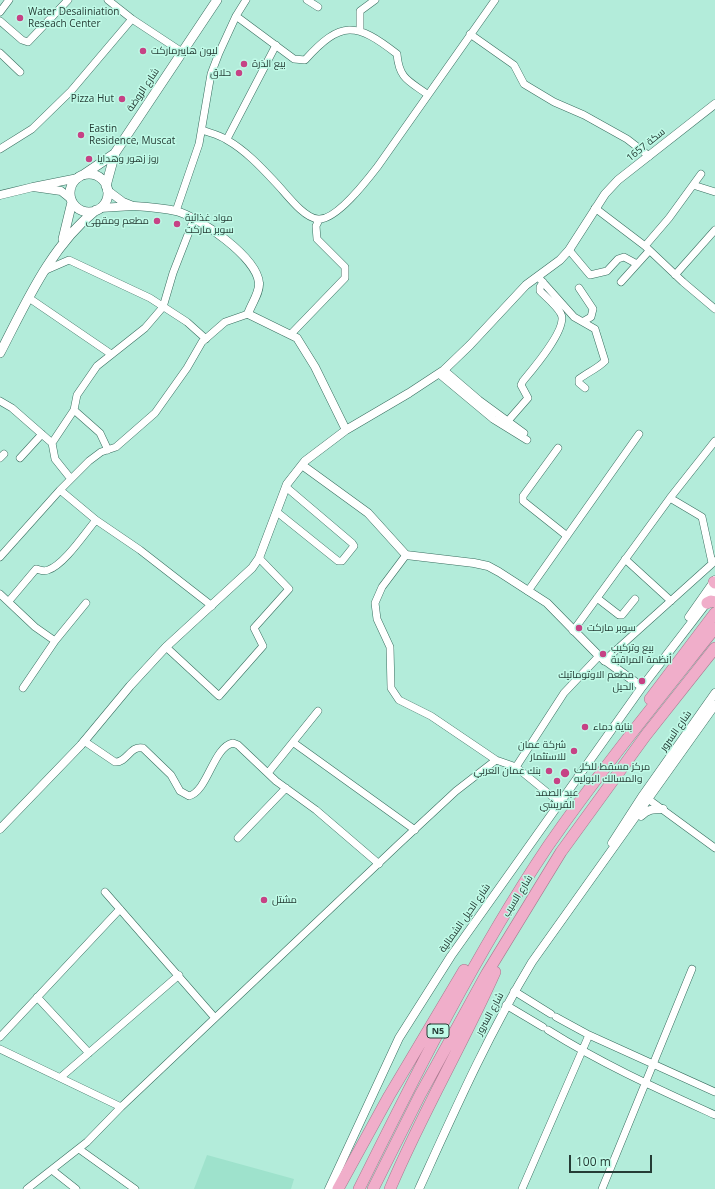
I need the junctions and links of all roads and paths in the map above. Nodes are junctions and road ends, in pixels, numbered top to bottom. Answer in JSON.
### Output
{"nodes":[{"id":1,"x":9,"y":0,"type":"edge"},
{"id":2,"x":68,"y":0,"type":"edge"},
{"id":3,"x":108,"y":0,"type":"edge"},
{"id":4,"x":217,"y":0,"type":"edge"},
{"id":5,"x":246,"y":0,"type":"edge"},
{"id":6,"x":307,"y":0,"type":"edge"},
{"id":7,"x":375,"y":0,"type":"edge"},
{"id":8,"x":495,"y":0,"type":"edge"},
{"id":9,"x":318,"y":7,"type":"dead end"},
{"id":10,"x":0,"y":12,"type":"edge"},
{"id":11,"x":236,"y":16,"type":"junction"},
{"id":12,"x":132,"y":19,"type":"junction"},
{"id":13,"x":0,"y":21,"type":"edge"},
{"id":14,"x":360,"y":30,"type":"junction"},
{"id":15,"x":470,"y":34,"type":"junction"},
{"id":16,"x":276,"y":45,"type":"junction"},
{"id":17,"x":182,"y":52,"type":"junction"},
{"id":18,"x":0,"y":53,"type":"edge"},
{"id":19,"x":20,"y":72,"type":"dead end"},
{"id":20,"x":427,"y":94,"type":"junction"},
{"id":21,"x":715,"y":104,"type":"edge"},
{"id":22,"x":202,"y":130,"type":"junction"},
{"id":23,"x":227,"y":139,"type":"junction"},
{"id":24,"x":0,"y":149,"type":"edge"},
{"id":25,"x":115,"y":153,"type":"junction"},
{"id":26,"x":649,"y":156,"type":"junction"},
{"id":27,"x":701,"y":174,"type":"dead end"},
{"id":28,"x":81,"y":176,"type":"junction"},
{"id":29,"x":693,"y":185,"type":"junction"},
{"id":30,"x":33,"y":187,"type":"junction"},
{"id":31,"x":107,"y":188,"type":"junction"},
{"id":32,"x":715,"y":192,"type":"edge"},
{"id":33,"x":0,"y":195,"type":"edge"},
{"id":34,"x":72,"y":200,"type":"junction"},
{"id":35,"x":133,"y":206,"type":"junction"},
{"id":36,"x":595,"y":208,"type":"junction"},
{"id":37,"x":98,"y":209,"type":"junction"},
{"id":38,"x":176,"y":211,"type":"junction"},
{"id":39,"x":194,"y":219,"type":"junction"},
{"id":40,"x":319,"y":220,"type":"junction"},
{"id":41,"x":715,"y":230,"type":"edge"},
{"id":42,"x":61,"y":244,"type":"junction"},
{"id":43,"x":647,"y":248,"type":"junction"},
{"id":44,"x":569,"y":250,"type":"junction"},
{"id":45,"x":636,"y":264,"type":"junction"},
{"id":46,"x":46,"y":270,"type":"junction"},
{"id":47,"x":675,"y":275,"type":"junction"},
{"id":48,"x":540,"y":279,"type":"junction"},
{"id":49,"x":622,"y":282,"type":"dead end"},
{"id":50,"x":579,"y":288,"type":"dead end"},
{"id":51,"x":29,"y":298,"type":"junction"},
{"id":52,"x":163,"y":307,"type":"junction"},
{"id":53,"x":715,"y":309,"type":"edge"},
{"id":54,"x":248,"y":314,"type":"junction"},
{"id":55,"x":584,"y":321,"type":"junction"},
{"id":56,"x":291,"y":334,"type":"junction"},
{"id":57,"x":206,"y":339,"type":"junction"},
{"id":58,"x":0,"y":353,"type":"edge"},
{"id":59,"x":111,"y":354,"type":"junction"},
{"id":60,"x":442,"y":372,"type":"junction"},
{"id":61,"x":585,"y":388,"type":"dead end"},
{"id":62,"x":0,"y":401,"type":"edge"},
{"id":63,"x":74,"y":410,"type":"junction"},
{"id":64,"x":507,"y":422,"type":"junction"},
{"id":65,"x":346,"y":430,"type":"junction"},
{"id":66,"x":42,"y":434,"type":"junction"},
{"id":67,"x":639,"y":434,"type":"dead end"},
{"id":68,"x":715,"y":441,"type":"edge"},
{"id":69,"x":52,"y":443,"type":"junction"},
{"id":70,"x":558,"y":448,"type":"dead end"},
{"id":71,"x":108,"y":450,"type":"junction"},
{"id":72,"x":20,"y":458,"type":"dead end"},
{"id":73,"x":302,"y":465,"type":"junction"},
{"id":74,"x":71,"y":479,"type":"junction"},
{"id":75,"x":286,"y":487,"type":"junction"},
{"id":76,"x":60,"y":490,"type":"junction"},
{"id":77,"x":670,"y":498,"type":"junction"},
{"id":78,"x":277,"y":512,"type":"junction"},
{"id":79,"x":96,"y":520,"type":"junction"},
{"id":80,"x":567,"y":536,"type":"junction"},
{"id":81,"x":406,"y":555,"type":"junction"},
{"id":82,"x":0,"y":557,"type":"edge"},
{"id":83,"x":259,"y":558,"type":"junction"},
{"id":84,"x":625,"y":559,"type":"junction"},
{"id":85,"x":714,"y":562,"type":"edge"},
{"id":86,"x":702,"y":573,"type":"junction"},
{"id":87,"x":715,"y":584,"type":"edge"},
{"id":88,"x":528,"y":591,"type":"junction"},
{"id":89,"x":0,"y":594,"type":"edge"},
{"id":90,"x":597,"y":598,"type":"junction"},
{"id":91,"x":635,"y":599,"type":"dead end"},
{"id":92,"x":9,"y":601,"type":"junction"},
{"id":93,"x":671,"y":601,"type":"junction"},
{"id":94,"x":711,"y":602,"type":"edge"},
{"id":95,"x":86,"y":603,"type":"dead end"},
{"id":96,"x":212,"y":606,"type":"junction"},
{"id":97,"x":715,"y":613,"type":"edge"},
{"id":98,"x":715,"y":628,"type":"edge"},
{"id":99,"x":573,"y":631,"type":"junction"},
{"id":100,"x":55,"y":641,"type":"junction"},
{"id":101,"x":166,"y":647,"type":"junction"},
{"id":102,"x":715,"y":648,"type":"edge"},
{"id":103,"x":601,"y":658,"type":"junction"},
{"id":104,"x":649,"y":678,"type":"junction"},
{"id":105,"x":642,"y":687,"type":"junction"},
{"id":106,"x":23,"y":688,"type":"dead end"},
{"id":107,"x":715,"y":693,"type":"edge"},
{"id":108,"x":715,"y":705,"type":"edge"},
{"id":109,"x":318,"y":710,"type":"dead end"},
{"id":110,"x":715,"y":710,"type":"edge"},
{"id":111,"x":84,"y":741,"type":"junction"},
{"id":112,"x":294,"y":743,"type":"junction"},
{"id":113,"x":496,"y":760,"type":"junction"},
{"id":114,"x":672,"y":765,"type":"junction"},
{"id":115,"x":516,"y":767,"type":"junction"},
{"id":116,"x":601,"y":772,"type":"junction"},
{"id":117,"x":268,"y":773,"type":"junction"},
{"id":118,"x":286,"y":788,"type":"junction"},
{"id":119,"x":646,"y":797,"type":"junction"},
{"id":120,"x":559,"y":802,"type":"junction"},
{"id":121,"x":663,"y":809,"type":"junction"},
{"id":122,"x":0,"y":829,"type":"edge"},
{"id":123,"x":415,"y":830,"type":"junction"},
{"id":124,"x":624,"y":834,"type":"junction"},
{"id":125,"x":238,"y":838,"type":"dead end"},
{"id":126,"x":548,"y":848,"type":"junction"},
{"id":127,"x":715,"y":848,"type":"edge"},
{"id":128,"x":603,"y":862,"type":"junction"},
{"id":129,"x":378,"y":864,"type":"junction"},
{"id":130,"x":105,"y":892,"type":"dead end"},
{"id":131,"x":120,"y":909,"type":"junction"},
{"id":132,"x":514,"y":929,"type":"junction"},
{"id":133,"x":692,"y":969,"type":"dead end"},
{"id":134,"x":179,"y":975,"type":"junction"},
{"id":135,"x":514,"y":991,"type":"junction"},
{"id":136,"x":37,"y":998,"type":"junction"},
{"id":137,"x":506,"y":1005,"type":"junction"},
{"id":138,"x":551,"y":1014,"type":"junction"},
{"id":139,"x":215,"y":1018,"type":"junction"},
{"id":140,"x":543,"y":1027,"type":"junction"},
{"id":141,"x":589,"y":1035,"type":"junction"},
{"id":142,"x":0,"y":1037,"type":"edge"},
{"id":143,"x":0,"y":1049,"type":"edge"},
{"id":144,"x":582,"y":1051,"type":"junction"},
{"id":145,"x":89,"y":1053,"type":"junction"},
{"id":146,"x":652,"y":1065,"type":"junction"},
{"id":147,"x":61,"y":1078,"type":"junction"},
{"id":148,"x":645,"y":1084,"type":"junction"},
{"id":149,"x":715,"y":1092,"type":"edge"},
{"id":150,"x":121,"y":1106,"type":"junction"},
{"id":151,"x":715,"y":1115,"type":"edge"},
{"id":152,"x":79,"y":1148,"type":"junction"},
{"id":153,"x":52,"y":1170,"type":"junction"},
{"id":154,"x":27,"y":1189,"type":"edge"},
{"id":155,"x":76,"y":1189,"type":"edge"},
{"id":156,"x":135,"y":1189,"type":"edge"},
{"id":157,"x":328,"y":1189,"type":"edge"},
{"id":158,"x":338,"y":1189,"type":"edge"},
{"id":159,"x":359,"y":1189,"type":"edge"},
{"id":160,"x":373,"y":1189,"type":"edge"},
{"id":161,"x":390,"y":1189,"type":"edge"},
{"id":162,"x":419,"y":1189,"type":"edge"},
{"id":163,"x":522,"y":1189,"type":"edge"},
{"id":164,"x":602,"y":1189,"type":"edge"}],
"edges":[{"from":1,"to":10,"type":"street"},
{"from":2,"to":13,"type":"street"},
{"from":3,"to":12,"type":"street"},
{"from":4,"to":17,"type":"main road","name":"شارع الروضة"},
{"from":5,"to":11,"type":"street"},
{"from":6,"to":9,"type":"street"},
{"from":7,"to":14,"type":"street"},
{"from":8,"to":15,"type":"street"},
{"from":11,"to":16,"type":"street"},
{"from":11,"to":22,"type":"street"},
{"from":12,"to":17,"type":"street"},
{"from":12,"to":24,"type":"street"},
{"from":14,"to":16,"type":"street"},
{"from":14,"to":20,"type":"street"},
{"from":15,"to":20,"type":"street"},
{"from":15,"to":26,"type":"street"},
{"from":16,"to":23,"type":"street"},
{"from":17,"to":25,"type":"main road","name":"شارع الروضة"},
{"from":18,"to":19,"type":"street"},
{"from":20,"to":40,"type":"street"},
{"from":21,"to":26,"type":"street","name":"سكة 1657"},
{"from":22,"to":23,"type":"street"},
{"from":22,"to":38,"type":"street"},
{"from":23,"to":40,"type":"street"},
{"from":25,"to":28,"type":"main road","name":"شارع الروضة"},
{"from":25,"to":31,"type":"main road","name":"شارع الروضة"},
{"from":26,"to":36,"type":"street","name":"سكة 1657"},
{"from":27,"to":29,"type":"street"},
{"from":28,"to":30,"type":"street"},
{"from":28,"to":31,"type":"main road"},
{"from":28,"to":34,"type":"main road"},
{"from":29,"to":32,"type":"street"},
{"from":29,"to":43,"type":"street"},
{"from":30,"to":33,"type":"street"},
{"from":30,"to":34,"type":"street"},
{"from":31,"to":35,"type":"street"},
{"from":31,"to":37,"type":"main road"},
{"from":34,"to":37,"type":"main road"},
{"from":34,"to":42,"type":"main road"},
{"from":35,"to":37,"type":"street"},
{"from":35,"to":38,"type":"street"},
{"from":36,"to":43,"type":"street"},
{"from":36,"to":44,"type":"street","name":"سكة 1657"},
{"from":37,"to":42,"type":"main road"},
{"from":38,"to":39,"type":"street"},
{"from":39,"to":52,"type":"street"},
{"from":39,"to":54,"type":"street"},
{"from":40,"to":56,"type":"street"},
{"from":41,"to":47,"type":"street"},
{"from":42,"to":46,"type":"main road"},
{"from":43,"to":45,"type":"street"},
{"from":43,"to":47,"type":"street"},
{"from":44,"to":45,"type":"street"},
{"from":44,"to":48,"type":"street","name":"سكة 1657"},
{"from":45,"to":49,"type":"street"},
{"from":46,"to":51,"type":"main road"},
{"from":46,"to":52,"type":"street"},
{"from":47,"to":53,"type":"street"},
{"from":48,"to":55,"type":"street"},
{"from":48,"to":60,"type":"street","name":"سكة 1657"},
{"from":48,"to":64,"type":"street"},
{"from":50,"to":55,"type":"street"},
{"from":51,"to":58,"type":"main road"},
{"from":51,"to":59,"type":"street"},
{"from":52,"to":57,"type":"street"},
{"from":52,"to":59,"type":"street"},
{"from":54,"to":56,"type":"street"},
{"from":54,"to":57,"type":"street"},
{"from":55,"to":61,"type":"street"},
{"from":56,"to":65,"type":"street"},
{"from":57,"to":71,"type":"street"},
{"from":59,"to":63,"type":"street"},
{"from":60,"to":64,"type":"street"},
{"from":60,"to":64,"type":"street"},
{"from":60,"to":65,"type":"street","name":"سكة 1657"},
{"from":62,"to":66,"type":"street"},
{"from":63,"to":69,"type":"street"},
{"from":63,"to":71,"type":"street"},
{"from":65,"to":73,"type":"street","name":"سكة 1657"},
{"from":66,"to":69,"type":"street"},
{"from":66,"to":72,"type":"street"},
{"from":67,"to":80,"type":"street"},
{"from":68,"to":77,"type":"street"},
{"from":69,"to":74,"type":"street"},
{"from":70,"to":80,"type":"street"},
{"from":71,"to":74,"type":"street"},
{"from":73,"to":75,"type":"street","name":"سكة 1657"},
{"from":73,"to":81,"type":"street"},
{"from":74,"to":76,"type":"street"},
{"from":75,"to":78,"type":"street","name":"سكة 1657"},
{"from":75,"to":78,"type":"street"},
{"from":76,"to":79,"type":"street"},
{"from":76,"to":82,"type":"street"},
{"from":77,"to":84,"type":"street"},
{"from":77,"to":85,"type":"street"},
{"from":78,"to":83,"type":"street","name":"سكة 1657"},
{"from":79,"to":92,"type":"street"},
{"from":79,"to":96,"type":"street"},
{"from":80,"to":88,"type":"street"},
{"from":81,"to":88,"type":"street"},
{"from":81,"to":113,"type":"street"},
{"from":83,"to":96,"type":"street","name":"سكة 1657"},
{"from":83,"to":101,"type":"street"},
{"from":84,"to":90,"type":"street"},
{"from":84,"to":93,"type":"street"},
{"from":85,"to":86,"type":"street"},
{"from":86,"to":87,"type":"street"},
{"from":86,"to":93,"type":"street"},
{"from":87,"to":94,"type":"street","name":"شارع الحيل الشمالية"},
{"from":87,"to":104,"type":"street","name":"شارع الحيل الشمالية"},
{"from":88,"to":99,"type":"street"},
{"from":89,"to":92,"type":"street"},
{"from":90,"to":91,"type":"street"},
{"from":90,"to":99,"type":"street"},
{"from":92,"to":100,"type":"street"},
{"from":93,"to":103,"type":"street"},
{"from":94,"to":104,"type":"street","name":"شارع الحيل الشمالية"},
{"from":95,"to":100,"type":"street"},
{"from":96,"to":101,"type":"street","name":"سكة 1657"},
{"from":97,"to":116,"type":"highway"},
{"from":98,"to":116,"type":"highway","name":"شارع السيب","number":"N5"},
{"from":99,"to":103,"type":"street"},
{"from":100,"to":106,"type":"street"},
{"from":101,"to":111,"type":"street","name":"سكة 1657"},
{"from":102,"to":132,"type":"highway","name":"شارع السيب","number":"N5"},
{"from":103,"to":105,"type":"street"},
{"from":103,"to":115,"type":"street"},
{"from":104,"to":105,"type":"street","name":"شارع الحيل الشمالية"},
{"from":105,"to":120,"type":"street","name":"شارع الحيل الشمالية"},
{"from":107,"to":119,"type":"street","name":"شارع السرور"},
{"from":108,"to":114,"type":"street","name":"شارع السرور"},
{"from":109,"to":112,"type":"street"},
{"from":110,"to":114,"type":"street"},
{"from":111,"to":117,"type":"street"},
{"from":111,"to":122,"type":"street","name":"سكة 1657"},
{"from":112,"to":117,"type":"street"},
{"from":112,"to":123,"type":"street"},
{"from":113,"to":115,"type":"street"},
{"from":113,"to":123,"type":"street"},
{"from":114,"to":119,"type":"street","name":"شارع السرور"},
{"from":115,"to":120,"type":"street"},
{"from":116,"to":126,"type":"highway","name":"شارع السيب","number":"N5"},
{"from":117,"to":118,"type":"street"},
{"from":118,"to":125,"type":"street"},
{"from":118,"to":129,"type":"street"},
{"from":119,"to":121,"type":"street"},
{"from":119,"to":124,"type":"street","name":"شارع السرور"},
{"from":119,"to":128,"type":"street","name":"شارع السرور"},
{"from":120,"to":157,"type":"street","name":"شارع الحيل الشمالية"},
{"from":121,"to":124,"type":"street"},
{"from":121,"to":127,"type":"street"},
{"from":123,"to":129,"type":"street"},
{"from":124,"to":128,"type":"street","name":"شارع السرور"},
{"from":126,"to":158,"type":"highway"},
{"from":126,"to":159,"type":"highway","name":"شارع السيب","number":"N5"},
{"from":128,"to":135,"type":"street","name":"شارع السرور"},
{"from":129,"to":139,"type":"street"},
{"from":130,"to":131,"type":"street"},
{"from":131,"to":134,"type":"street"},
{"from":131,"to":136,"type":"street"},
{"from":132,"to":160,"type":"highway","name":"شارع السيب","number":"N5"},
{"from":132,"to":161,"type":"highway"},
{"from":133,"to":146,"type":"street"},
{"from":134,"to":139,"type":"street"},
{"from":134,"to":145,"type":"street"},
{"from":135,"to":137,"type":"street","name":"شارع السرور"},
{"from":135,"to":138,"type":"street"},
{"from":136,"to":142,"type":"street"},
{"from":136,"to":145,"type":"street"},
{"from":137,"to":140,"type":"street"},
{"from":137,"to":162,"type":"street","name":"شارع السرور"},
{"from":138,"to":140,"type":"street"},
{"from":138,"to":141,"type":"street"},
{"from":139,"to":150,"type":"street"},
{"from":140,"to":144,"type":"street"},
{"from":141,"to":144,"type":"street"},
{"from":141,"to":146,"type":"street"},
{"from":143,"to":147,"type":"street"},
{"from":144,"to":148,"type":"street"},
{"from":144,"to":163,"type":"street"},
{"from":145,"to":147,"type":"street"},
{"from":146,"to":148,"type":"street"},
{"from":146,"to":149,"type":"street"},
{"from":147,"to":150,"type":"street"},
{"from":148,"to":151,"type":"street"},
{"from":148,"to":164,"type":"street"},
{"from":150,"to":152,"type":"street"},
{"from":152,"to":153,"type":"street"},
{"from":152,"to":156,"type":"street"},
{"from":153,"to":154,"type":"street"},
{"from":153,"to":155,"type":"street"}]}
